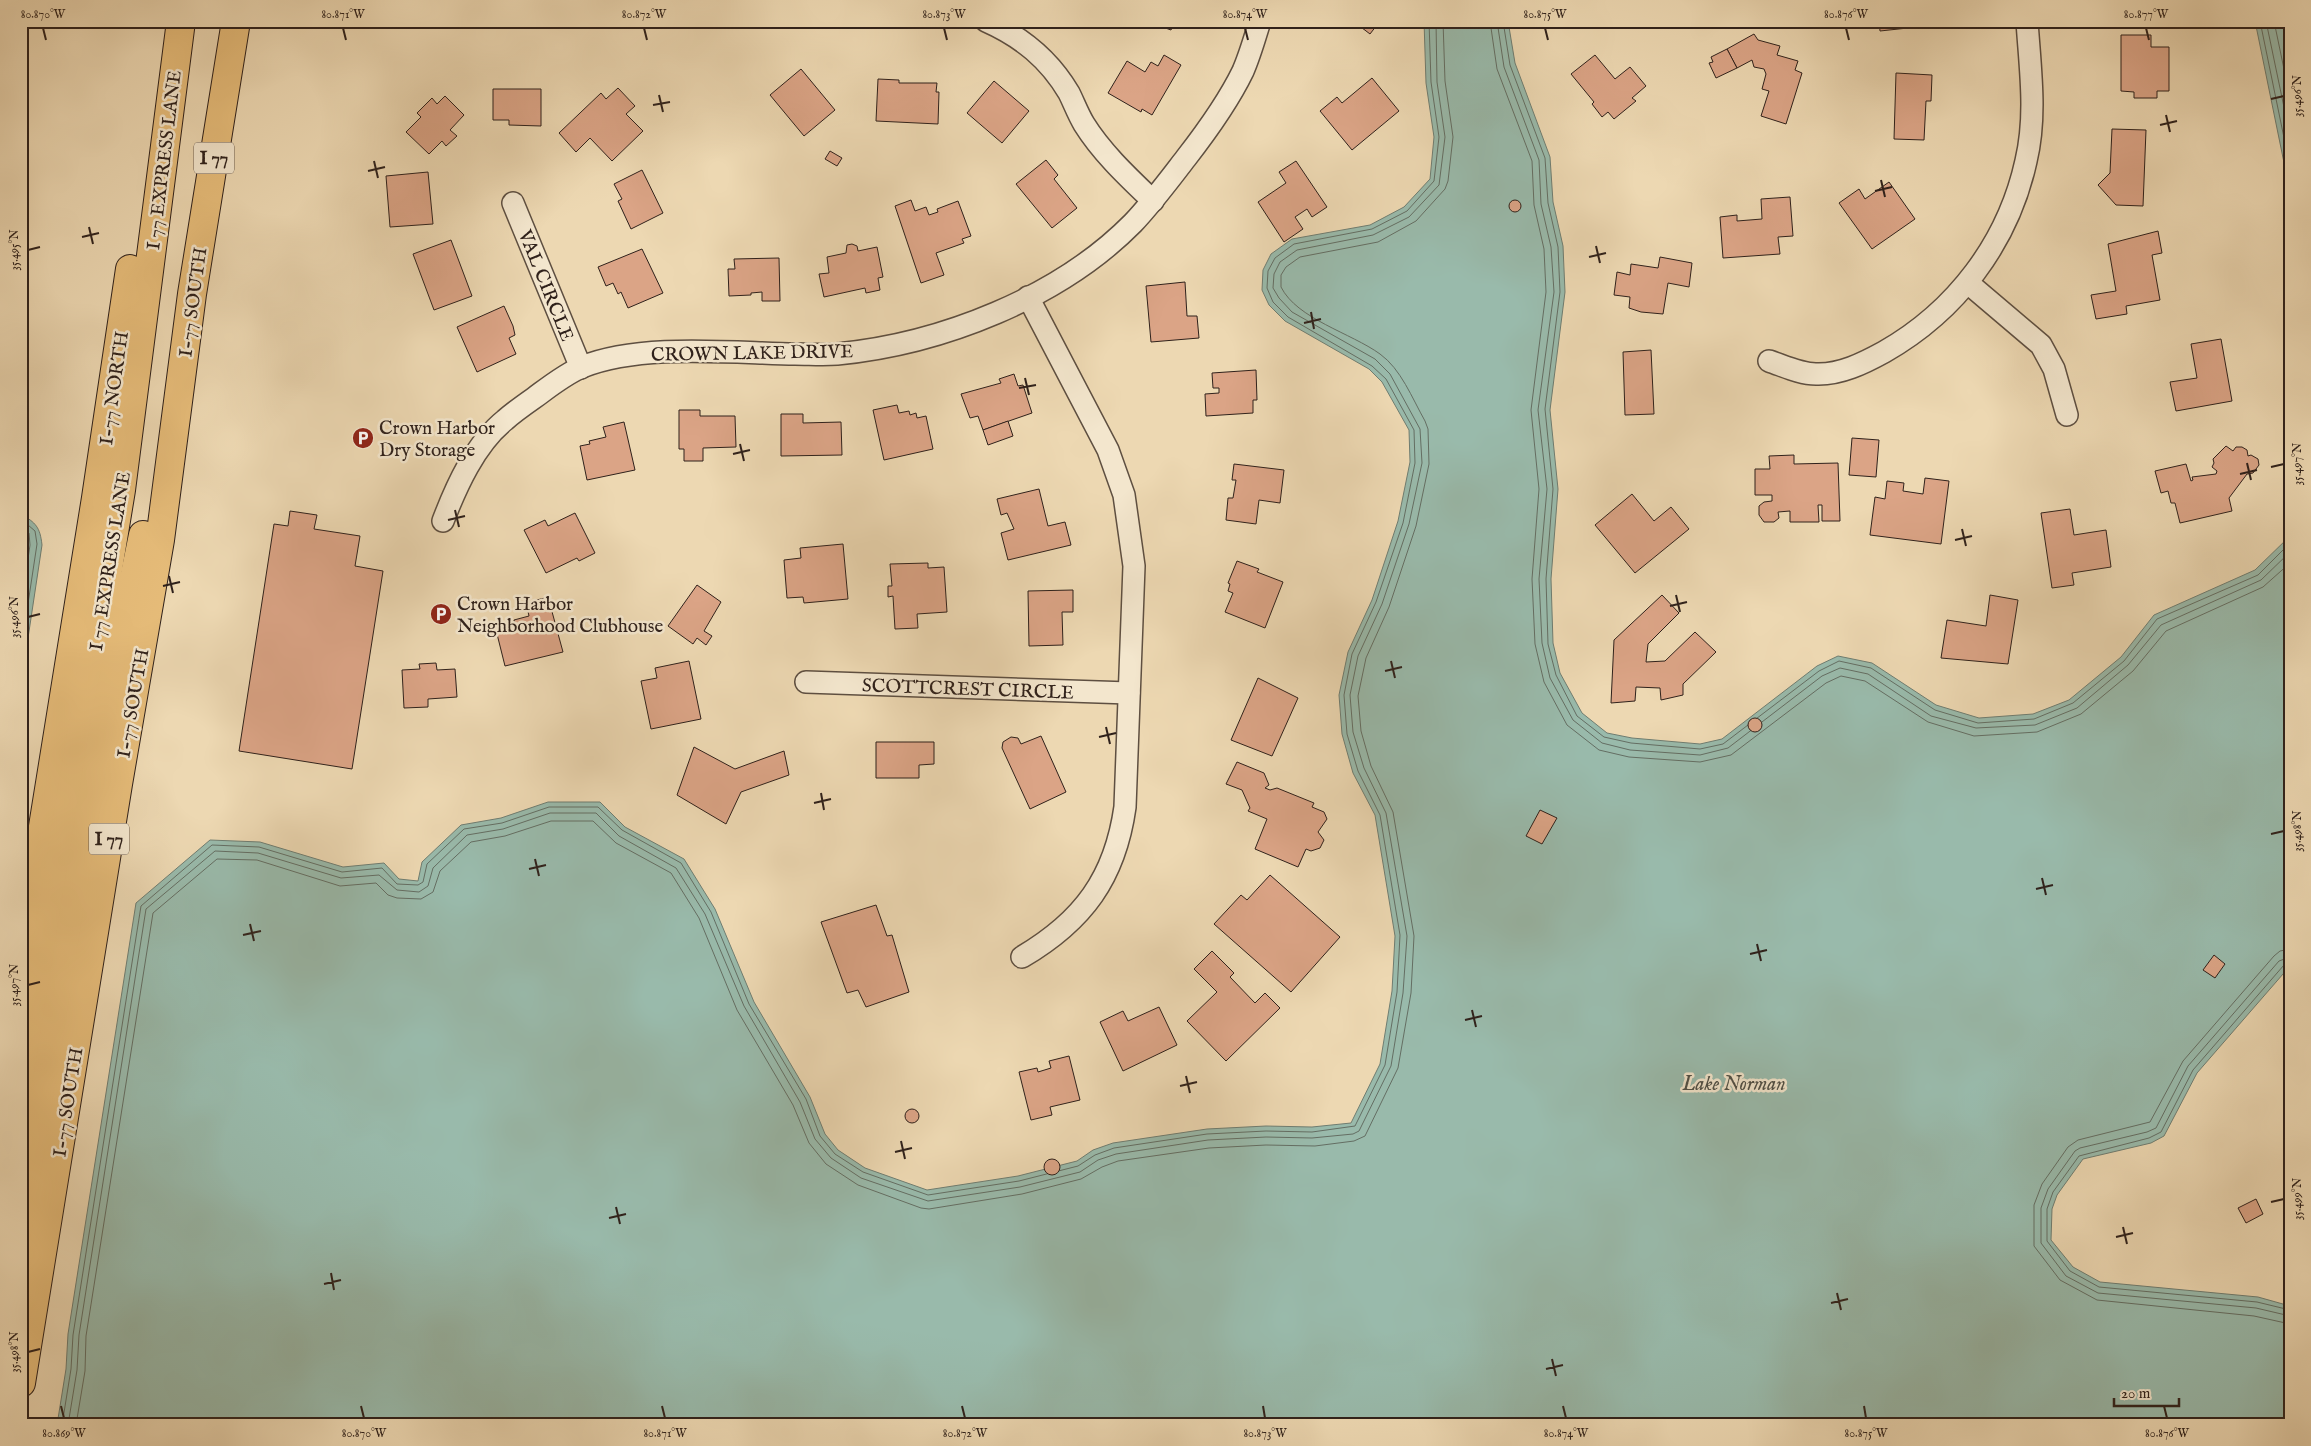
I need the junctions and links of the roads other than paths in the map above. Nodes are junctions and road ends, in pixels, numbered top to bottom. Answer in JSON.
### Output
{"nodes":[{"id":1,"x":175,"y":21,"type":"edge"},
{"id":2,"x":181,"y":21,"type":"edge"},
{"id":3,"x":236,"y":21,"type":"edge"},
{"id":4,"x":986,"y":21,"type":"edge"},
{"id":5,"x":1260,"y":21,"type":"edge"},
{"id":6,"x":2027,"y":21,"type":"edge"},
{"id":7,"x":1153,"y":201,"type":"junction"},
{"id":8,"x":513,"y":203,"type":"dead end"},
{"id":9,"x":1968,"y":283,"type":"junction"},
{"id":10,"x":192,"y":294,"type":"junction"},
{"id":11,"x":1028,"y":298,"type":"junction"},
{"id":12,"x":1769,"y":361,"type":"dead end"},
{"id":13,"x":581,"y":368,"type":"junction"},
{"id":14,"x":2067,"y":415,"type":"dead end"},
{"id":15,"x":443,"y":521,"type":"dead end"},
{"id":16,"x":806,"y":682,"type":"dead end"},
{"id":17,"x":1129,"y":693,"type":"junction"},
{"id":18,"x":1022,"y":957,"type":"dead end"},
{"id":19,"x":21,"y":963,"type":"edge"},
{"id":20,"x":21,"y":1099,"type":"edge"},
{"id":21,"x":21,"y":1241,"type":"edge"},
{"id":22,"x":21,"y":1383,"type":"edge"}],
"edges":[{"from":1,"to":19,"type":"highway","name":"I-77 NORTH"},
{"from":2,"to":20,"type":"highway","name":"I 77 EXPRESS LANE","number":"I 77"},
{"from":3,"to":10,"type":"highway","name":"I-77 SOUTH","number":"I 77"},
{"from":4,"to":7,"type":"street"},
{"from":5,"to":7,"type":"street","name":"CROWN LAKE DRIVE"},
{"from":6,"to":9,"type":"street"},
{"from":7,"to":11,"type":"street","name":"CROWN LAKE DRIVE"},
{"from":8,"to":13,"type":"street","name":"VAL CIRCLE"},
{"from":9,"to":12,"type":"street"},
{"from":9,"to":14,"type":"street"},
{"from":10,"to":21,"type":"highway","name":"I 77 EXPRESS LANE","number":"I 77"},
{"from":10,"to":22,"type":"highway","name":"I-77 SOUTH","number":"I 77"},
{"from":11,"to":13,"type":"street","name":"CROWN LAKE DRIVE"},
{"from":11,"to":17,"type":"street"},
{"from":13,"to":15,"type":"street","name":"CROWN LAKE DRIVE"},
{"from":16,"to":17,"type":"street","name":"SCOTTCREST CIRCLE"},
{"from":17,"to":18,"type":"street"}]}
